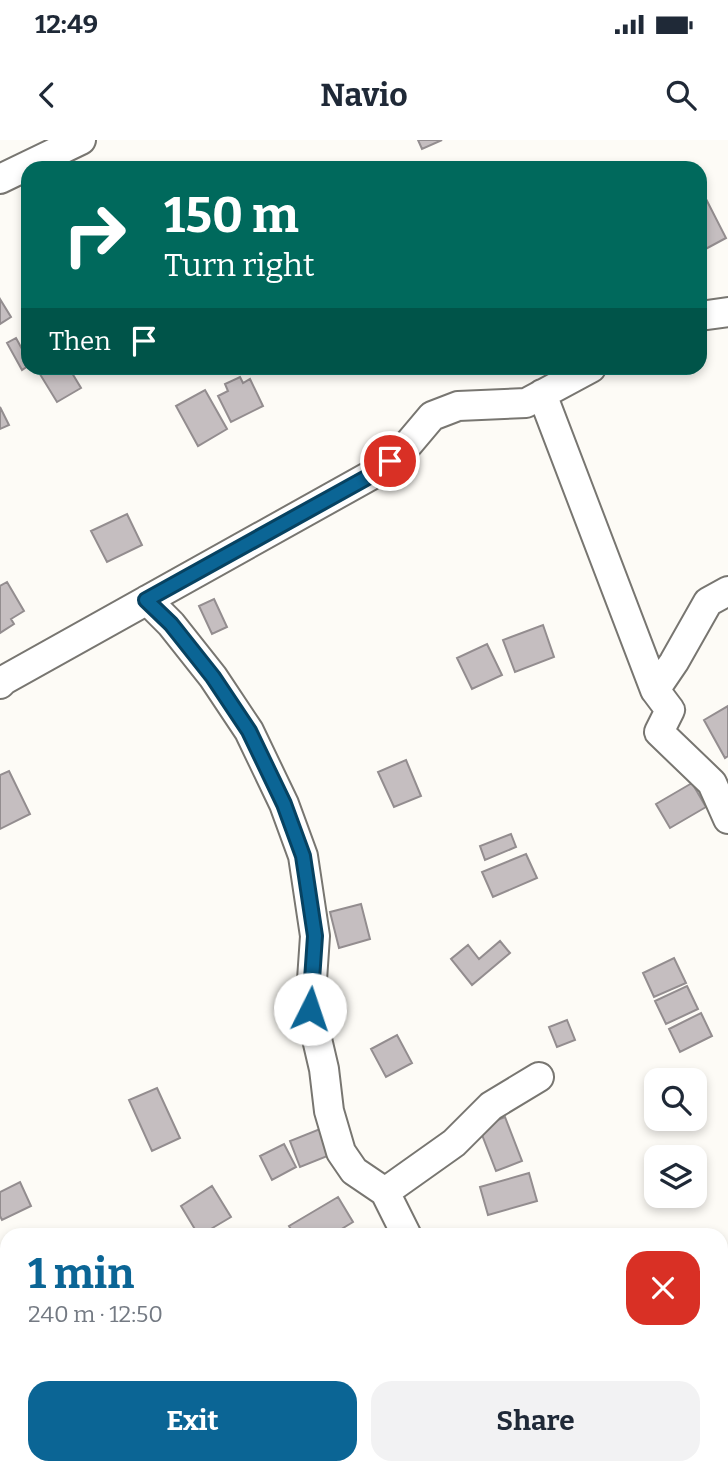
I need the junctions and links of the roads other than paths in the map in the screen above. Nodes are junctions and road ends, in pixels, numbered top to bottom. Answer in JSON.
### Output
{"nodes":[{"id":1,"x":81,"y":140,"type":"edge"},
{"id":2,"x":37,"y":161,"type":"edge"},
{"id":3,"x":21,"y":169,"type":"edge"},
{"id":4,"x":0,"y":179,"type":"edge"},
{"id":5,"x":728,"y":312,"type":"edge"},
{"id":6,"x":707,"y":315,"type":"edge"},
{"id":7,"x":577,"y":375,"type":"edge"},
{"id":8,"x":542,"y":394,"type":"junction"},
{"id":9,"x":728,"y":591,"type":"edge"},
{"id":10,"x":146,"y":600,"type":"junction"},
{"id":11,"x":0,"y":684,"type":"edge"},
{"id":12,"x":655,"y":690,"type":"junction"},
{"id":13,"x":728,"y":819,"type":"edge"},
{"id":14,"x":539,"y":1077,"type":"dead end"},
{"id":15,"x":385,"y":1192,"type":"junction"},
{"id":16,"x":403,"y":1228,"type":"edge"}],
"edges":[{"from":1,"to":2,"type":"street"},
{"from":3,"to":4,"type":"street"},
{"from":5,"to":6,"type":"street"},
{"from":7,"to":8,"type":"street"},
{"from":8,"to":10,"type":"street"},
{"from":8,"to":12,"type":"street"},
{"from":9,"to":12,"type":"street"},
{"from":10,"to":11,"type":"street"},
{"from":10,"to":15,"type":"street"},
{"from":12,"to":13,"type":"street"},
{"from":14,"to":15,"type":"street"},
{"from":15,"to":16,"type":"street"}]}
